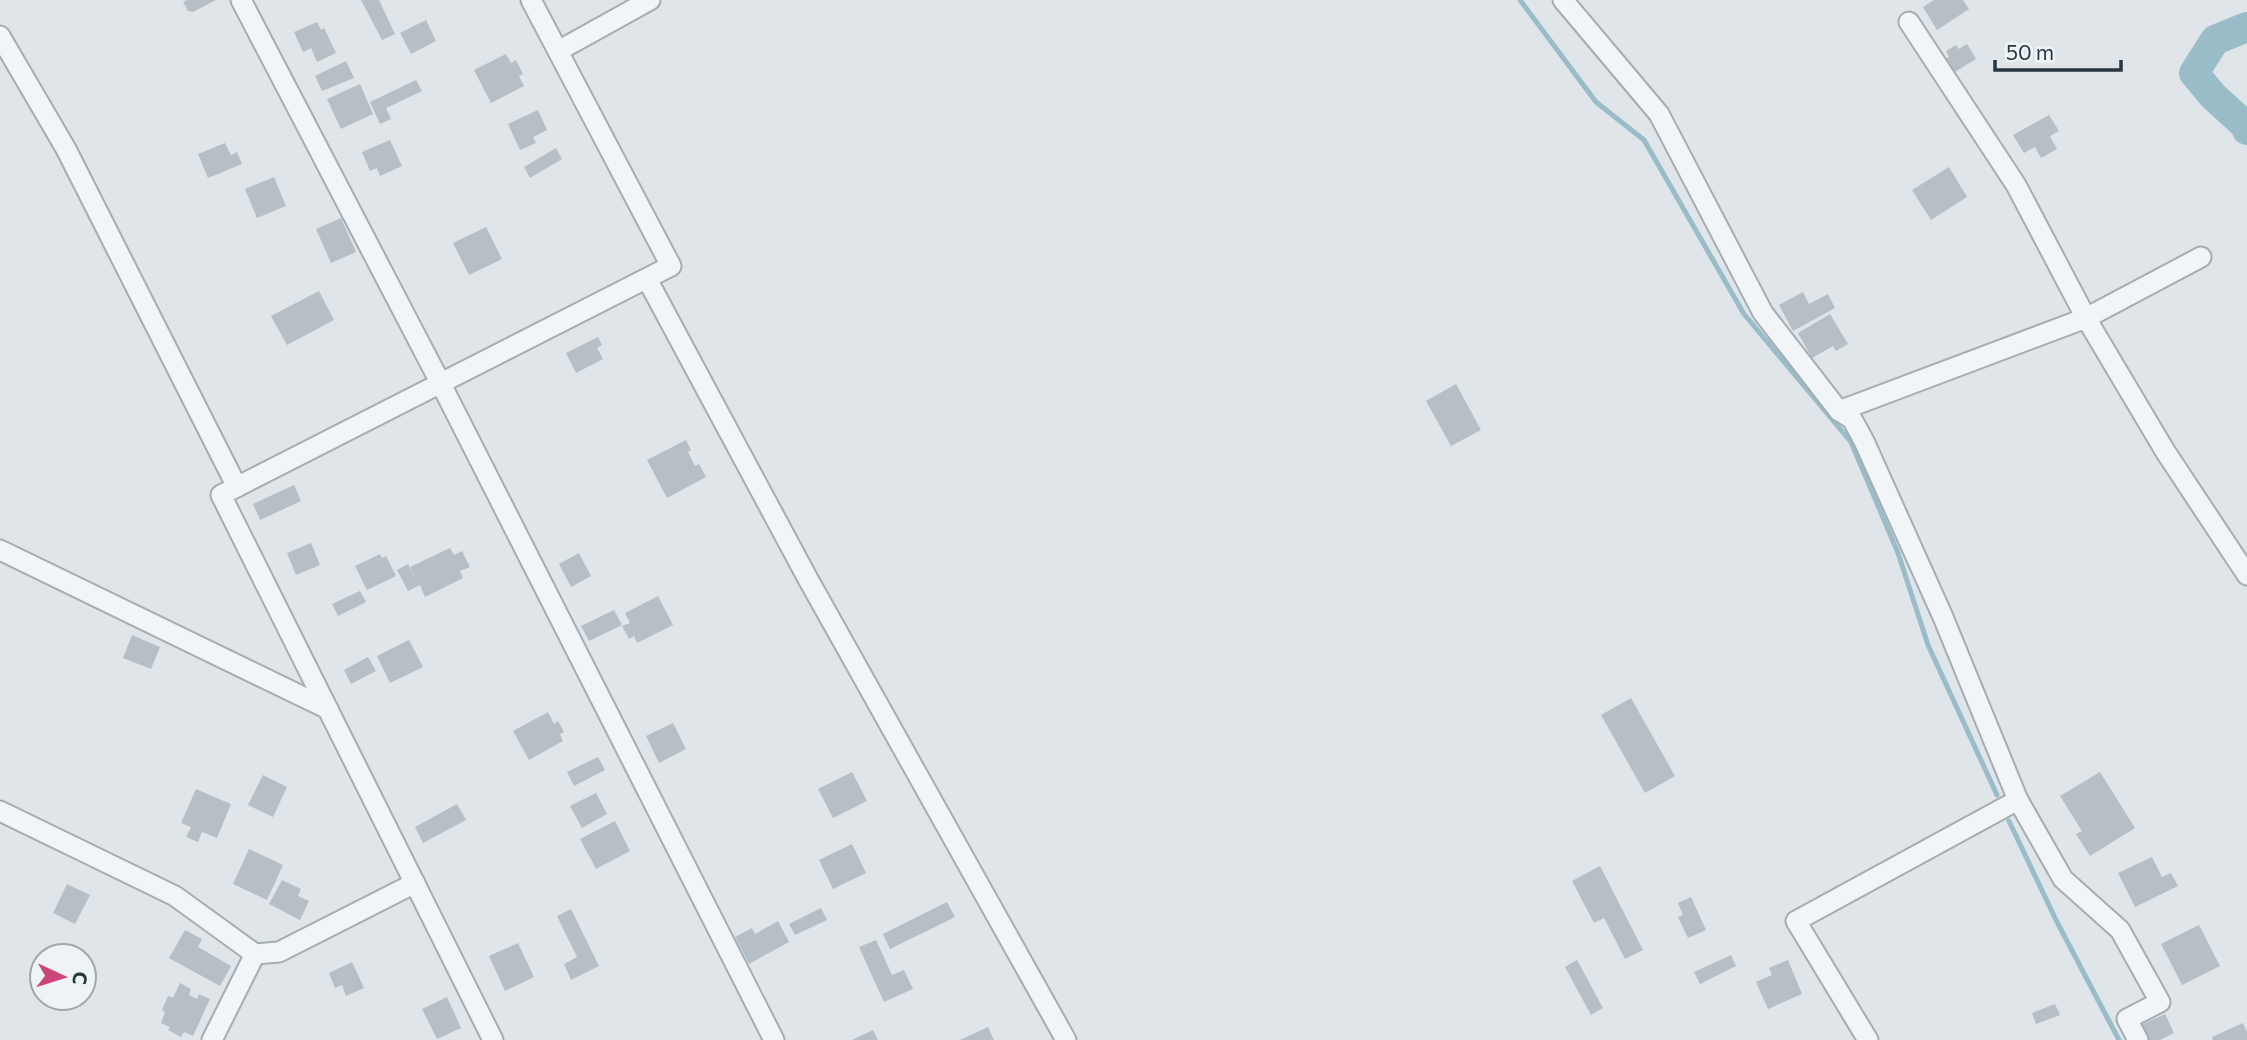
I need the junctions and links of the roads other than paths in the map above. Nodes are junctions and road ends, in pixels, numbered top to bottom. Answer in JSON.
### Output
{"nodes":[{"id":1,"x":241,"y":0,"type":"edge"},
{"id":2,"x":531,"y":0,"type":"edge"},
{"id":3,"x":650,"y":0,"type":"edge"},
{"id":4,"x":1563,"y":0,"type":"edge"},
{"id":5,"x":1909,"y":22,"type":"dead end"},
{"id":6,"x":0,"y":36,"type":"edge"},
{"id":7,"x":558,"y":51,"type":"junction"},
{"id":8,"x":2202,"y":257,"type":"dead end"},
{"id":9,"x":647,"y":279,"type":"junction"},
{"id":10,"x":2086,"y":318,"type":"junction"},
{"id":11,"x":441,"y":385,"type":"junction"},
{"id":12,"x":1839,"y":411,"type":"junction"},
{"id":13,"x":237,"y":487,"type":"junction"},
{"id":14,"x":0,"y":550,"type":"edge"},
{"id":15,"x":2247,"y":575,"type":"edge"},
{"id":16,"x":328,"y":709,"type":"junction"},
{"id":17,"x":2018,"y":800,"type":"junction"},
{"id":18,"x":0,"y":811,"type":"edge"},
{"id":19,"x":415,"y":884,"type":"junction"},
{"id":20,"x":255,"y":954,"type":"junction"},
{"id":21,"x":212,"y":1040,"type":"edge"},
{"id":22,"x":494,"y":1040,"type":"edge"},
{"id":23,"x":774,"y":1040,"type":"edge"},
{"id":24,"x":1066,"y":1040,"type":"edge"},
{"id":25,"x":1868,"y":1040,"type":"edge"},
{"id":26,"x":2138,"y":1040,"type":"edge"}],
"edges":[{"from":1,"to":11,"type":"street"},
{"from":2,"to":7,"type":"street"},
{"from":3,"to":7,"type":"street"},
{"from":4,"to":12,"type":"street"},
{"from":5,"to":10,"type":"street"},
{"from":6,"to":13,"type":"street"},
{"from":7,"to":9,"type":"street"},
{"from":8,"to":10,"type":"street"},
{"from":9,"to":11,"type":"street"},
{"from":9,"to":24,"type":"street"},
{"from":10,"to":12,"type":"street"},
{"from":10,"to":15,"type":"street"},
{"from":11,"to":13,"type":"street"},
{"from":11,"to":23,"type":"street"},
{"from":12,"to":17,"type":"street"},
{"from":13,"to":16,"type":"street"},
{"from":14,"to":16,"type":"street"},
{"from":16,"to":19,"type":"street"},
{"from":17,"to":25,"type":"street"},
{"from":17,"to":26,"type":"street"},
{"from":18,"to":20,"type":"street"},
{"from":19,"to":20,"type":"street"},
{"from":19,"to":22,"type":"street"},
{"from":20,"to":21,"type":"street"}]}
